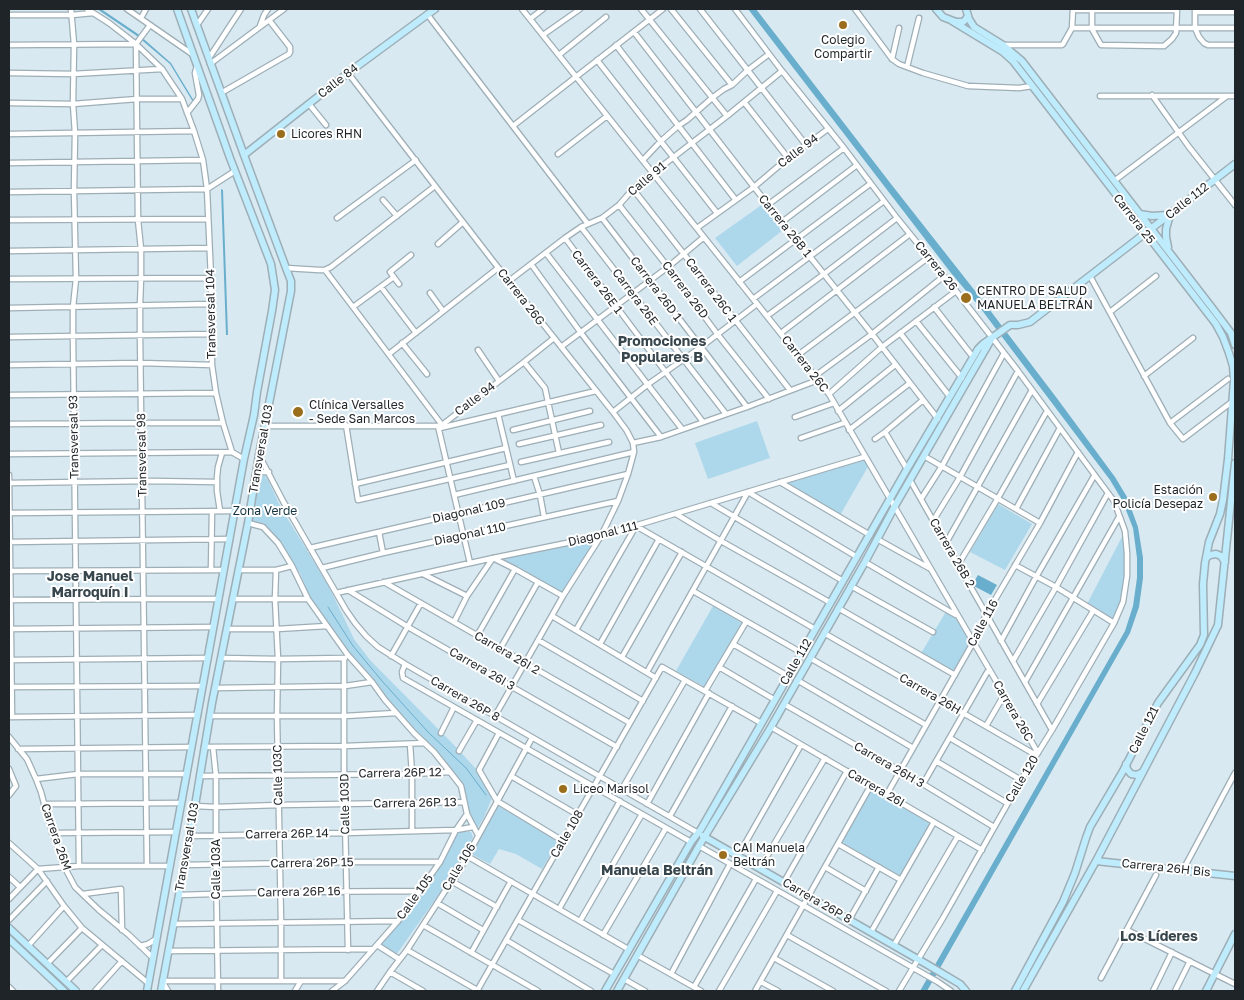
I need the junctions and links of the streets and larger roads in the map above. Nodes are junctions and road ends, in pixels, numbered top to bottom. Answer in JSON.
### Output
{"nodes":[{"id":1,"x":71,"y":9,"type":"edge"},
{"id":2,"x":87,"y":9,"type":"edge"},
{"id":3,"x":127,"y":9,"type":"edge"},
{"id":4,"x":146,"y":9,"type":"edge"},
{"id":5,"x":177,"y":9,"type":"edge"},
{"id":6,"x":191,"y":9,"type":"edge"},
{"id":7,"x":208,"y":9,"type":"edge"},
{"id":8,"x":241,"y":9,"type":"edge"},
{"id":9,"x":268,"y":9,"type":"edge"},
{"id":10,"x":284,"y":9,"type":"edge"},
{"id":11,"x":435,"y":9,"type":"edge"},
{"id":12,"x":522,"y":9,"type":"edge"},
{"id":13,"x":543,"y":9,"type":"edge"},
{"id":14,"x":580,"y":9,"type":"edge"},
{"id":15,"x":641,"y":9,"type":"edge"},
{"id":16,"x":663,"y":9,"type":"edge"},
{"id":17,"x":672,"y":9,"type":"edge"},
{"id":18,"x":700,"y":9,"type":"edge"},
{"id":19,"x":735,"y":9,"type":"edge"},
{"id":20,"x":855,"y":9,"type":"edge"},
{"id":21,"x":1073,"y":9,"type":"edge"},
{"id":22,"x":1178,"y":9,"type":"edge"},
{"id":23,"x":935,"y":10,"type":"edge"},
{"id":24,"x":1092,"y":10,"type":"edge"},
{"id":25,"x":1195,"y":11,"type":"edge"},
{"id":26,"x":968,"y":12,"type":"edge"},
{"id":27,"x":1235,"y":12,"type":"edge"},
{"id":28,"x":94,"y":13,"type":"junction"},
{"id":29,"x":428,"y":14,"type":"junction"},
{"id":30,"x":9,"y":15,"type":"edge"},
{"id":31,"x":72,"y":15,"type":"junction"},
{"id":32,"x":606,"y":17,"type":"dead end"},
{"id":33,"x":141,"y":18,"type":"junction"},
{"id":34,"x":919,"y":18,"type":"dead end"},
{"id":35,"x":530,"y":19,"type":"junction"},
{"id":36,"x":270,"y":20,"type":"junction"},
{"id":37,"x":650,"y":20,"type":"junction"},
{"id":38,"x":952,"y":21,"type":"junction"},
{"id":39,"x":150,"y":25,"type":"junction"},
{"id":40,"x":197,"y":25,"type":"junction"},
{"id":41,"x":260,"y":27,"type":"junction"},
{"id":42,"x":899,"y":28,"type":"dead end"},
{"id":43,"x":1072,"y":28,"type":"junction"},
{"id":44,"x":1196,"y":28,"type":"junction"},
{"id":45,"x":1235,"y":28,"type":"edge"},
{"id":46,"x":1092,"y":29,"type":"junction"},
{"id":47,"x":1177,"y":29,"type":"junction"},
{"id":48,"x":634,"y":32,"type":"junction"},
{"id":49,"x":543,"y":35,"type":"junction"},
{"id":50,"x":137,"y":42,"type":"junction"},
{"id":51,"x":74,"y":44,"type":"junction"},
{"id":52,"x":9,"y":45,"type":"edge"},
{"id":53,"x":1003,"y":45,"type":"junction"},
{"id":54,"x":1235,"y":45,"type":"edge"},
{"id":55,"x":616,"y":46,"type":"junction"},
{"id":56,"x":769,"y":54,"type":"junction"},
{"id":57,"x":194,"y":55,"type":"junction"},
{"id":58,"x":559,"y":55,"type":"junction"},
{"id":59,"x":892,"y":59,"type":"junction"},
{"id":60,"x":597,"y":60,"type":"junction"},
{"id":61,"x":209,"y":61,"type":"junction"},
{"id":62,"x":198,"y":66,"type":"junction"},
{"id":63,"x":907,"y":67,"type":"junction"},
{"id":64,"x":162,"y":69,"type":"junction"},
{"id":65,"x":136,"y":70,"type":"junction"},
{"id":66,"x":748,"y":70,"type":"junction"},
{"id":67,"x":782,"y":71,"type":"junction"},
{"id":68,"x":9,"y":73,"type":"edge"},
{"id":69,"x":348,"y":73,"type":"junction"},
{"id":70,"x":73,"y":74,"type":"junction"},
{"id":71,"x":576,"y":76,"type":"junction"},
{"id":72,"x":218,"y":84,"type":"junction"},
{"id":73,"x":732,"y":85,"type":"junction"},
{"id":74,"x":1032,"y":86,"type":"junction"},
{"id":75,"x":205,"y":88,"type":"junction"},
{"id":76,"x":762,"y":88,"type":"junction"},
{"id":77,"x":221,"y":93,"type":"junction"},
{"id":78,"x":1152,"y":95,"type":"junction"},
{"id":79,"x":1100,"y":96,"type":"dead end"},
{"id":80,"x":1227,"y":96,"type":"junction"},
{"id":81,"x":1235,"y":96,"type":"edge"},
{"id":82,"x":712,"y":98,"type":"junction"},
{"id":83,"x":137,"y":99,"type":"junction"},
{"id":84,"x":182,"y":99,"type":"junction"},
{"id":85,"x":744,"y":102,"type":"junction"},
{"id":86,"x":9,"y":103,"type":"edge"},
{"id":87,"x":73,"y":104,"type":"junction"},
{"id":88,"x":309,"y":104,"type":"junction"},
{"id":89,"x":696,"y":112,"type":"junction"},
{"id":90,"x":187,"y":113,"type":"junction"},
{"id":91,"x":229,"y":115,"type":"junction"},
{"id":92,"x":607,"y":116,"type":"junction"},
{"id":93,"x":727,"y":116,"type":"junction"},
{"id":94,"x":216,"y":119,"type":"junction"},
{"id":95,"x":326,"y":125,"type":"dead end"},
{"id":96,"x":513,"y":126,"type":"junction"},
{"id":97,"x":678,"y":126,"type":"junction"},
{"id":98,"x":709,"y":129,"type":"junction"},
{"id":99,"x":828,"y":129,"type":"junction"},
{"id":100,"x":194,"y":131,"type":"junction"},
{"id":101,"x":137,"y":132,"type":"junction"},
{"id":102,"x":75,"y":133,"type":"junction"},
{"id":103,"x":1179,"y":133,"type":"junction"},
{"id":104,"x":9,"y":134,"type":"edge"},
{"id":105,"x":661,"y":141,"type":"junction"},
{"id":106,"x":692,"y":143,"type":"junction"},
{"id":107,"x":806,"y":145,"type":"junction"},
{"id":108,"x":844,"y":148,"type":"junction"},
{"id":109,"x":558,"y":154,"type":"dead end"},
{"id":110,"x":244,"y":155,"type":"junction"},
{"id":111,"x":674,"y":157,"type":"junction"},
{"id":112,"x":788,"y":158,"type":"junction"},
{"id":113,"x":138,"y":160,"type":"junction"},
{"id":114,"x":203,"y":160,"type":"junction"},
{"id":115,"x":416,"y":160,"type":"junction"},
{"id":116,"x":643,"y":160,"type":"junction"},
{"id":117,"x":74,"y":162,"type":"junction"},
{"id":118,"x":9,"y":163,"type":"edge"},
{"id":119,"x":1235,"y":164,"type":"edge"},
{"id":120,"x":858,"y":165,"type":"junction"},
{"id":121,"x":235,"y":171,"type":"junction"},
{"id":122,"x":653,"y":173,"type":"junction"},
{"id":123,"x":1215,"y":179,"type":"junction"},
{"id":124,"x":1114,"y":181,"type":"junction"},
{"id":125,"x":870,"y":184,"type":"junction"},
{"id":126,"x":436,"y":186,"type":"junction"},
{"id":127,"x":754,"y":187,"type":"junction"},
{"id":128,"x":207,"y":189,"type":"junction"},
{"id":129,"x":633,"y":189,"type":"junction"},
{"id":130,"x":138,"y":190,"type":"junction"},
{"id":131,"x":74,"y":191,"type":"junction"},
{"id":132,"x":9,"y":192,"type":"edge"},
{"id":133,"x":735,"y":199,"type":"junction"},
{"id":134,"x":383,"y":200,"type":"dead end"},
{"id":135,"x":884,"y":201,"type":"junction"},
{"id":136,"x":769,"y":204,"type":"junction"},
{"id":137,"x":618,"y":205,"type":"junction"},
{"id":138,"x":1235,"y":205,"type":"edge"},
{"id":139,"x":717,"y":213,"type":"junction"},
{"id":140,"x":1140,"y":214,"type":"junction"},
{"id":141,"x":1170,"y":214,"type":"junction"},
{"id":142,"x":397,"y":216,"type":"junction"},
{"id":143,"x":337,"y":218,"type":"dead end"},
{"id":144,"x":602,"y":218,"type":"junction"},
{"id":145,"x":897,"y":218,"type":"junction"},
{"id":146,"x":208,"y":219,"type":"junction"},
{"id":147,"x":9,"y":220,"type":"edge"},
{"id":148,"x":75,"y":220,"type":"junction"},
{"id":149,"x":138,"y":220,"type":"junction"},
{"id":150,"x":464,"y":222,"type":"junction"},
{"id":151,"x":782,"y":222,"type":"junction"},
{"id":152,"x":588,"y":224,"type":"junction"},
{"id":153,"x":582,"y":227,"type":"junction"},
{"id":154,"x":697,"y":228,"type":"junction"},
{"id":155,"x":1152,"y":228,"type":"junction"},
{"id":156,"x":910,"y":234,"type":"junction"},
{"id":157,"x":1145,"y":234,"type":"junction"},
{"id":158,"x":704,"y":237,"type":"junction"},
{"id":159,"x":565,"y":238,"type":"junction"},
{"id":160,"x":797,"y":239,"type":"junction"},
{"id":161,"x":438,"y":244,"type":"dead end"},
{"id":162,"x":209,"y":248,"type":"junction"},
{"id":163,"x":141,"y":249,"type":"junction"},
{"id":164,"x":9,"y":251,"type":"edge"},
{"id":165,"x":75,"y":251,"type":"junction"},
{"id":166,"x":546,"y":253,"type":"junction"},
{"id":167,"x":1171,"y":253,"type":"junction"},
{"id":168,"x":411,"y":254,"type":"dead end"},
{"id":169,"x":684,"y":254,"type":"junction"},
{"id":170,"x":810,"y":256,"type":"junction"},
{"id":171,"x":929,"y":257,"type":"junction"},
{"id":172,"x":531,"y":264,"type":"junction"},
{"id":173,"x":668,"y":267,"type":"junction"},
{"id":174,"x":286,"y":268,"type":"junction"},
{"id":175,"x":498,"y":268,"type":"junction"},
{"id":176,"x":325,"y":270,"type":"junction"},
{"id":177,"x":824,"y":274,"type":"junction"},
{"id":178,"x":944,"y":276,"type":"junction"},
{"id":179,"x":1090,"y":276,"type":"junction"},
{"id":180,"x":1156,"y":276,"type":"dead end"},
{"id":181,"x":394,"y":277,"type":"junction"},
{"id":182,"x":142,"y":278,"type":"junction"},
{"id":183,"x":211,"y":278,"type":"junction"},
{"id":184,"x":9,"y":279,"type":"edge"},
{"id":185,"x":76,"y":279,"type":"junction"},
{"id":186,"x":650,"y":280,"type":"junction"},
{"id":187,"x":509,"y":281,"type":"junction"},
{"id":188,"x":740,"y":282,"type":"junction"},
{"id":189,"x":399,"y":284,"type":"dead end"},
{"id":190,"x":381,"y":287,"type":"junction"},
{"id":191,"x":837,"y":290,"type":"junction"},
{"id":192,"x":956,"y":290,"type":"junction"},
{"id":193,"x":430,"y":294,"type":"dead end"},
{"id":194,"x":633,"y":294,"type":"junction"},
{"id":195,"x":753,"y":299,"type":"junction"},
{"id":196,"x":211,"y":304,"type":"junction"},
{"id":197,"x":757,"y":304,"type":"junction"},
{"id":198,"x":140,"y":306,"type":"junction"},
{"id":199,"x":615,"y":306,"type":"junction"},
{"id":200,"x":73,"y":307,"type":"junction"},
{"id":201,"x":353,"y":307,"type":"junction"},
{"id":202,"x":934,"y":307,"type":"junction"},
{"id":203,"x":9,"y":308,"type":"edge"},
{"id":204,"x":443,"y":311,"type":"junction"},
{"id":205,"x":855,"y":312,"type":"junction"},
{"id":206,"x":1110,"y":312,"type":"junction"},
{"id":207,"x":767,"y":316,"type":"junction"},
{"id":208,"x":598,"y":319,"type":"junction"},
{"id":209,"x":734,"y":320,"type":"junction"},
{"id":210,"x":916,"y":320,"type":"junction"},
{"id":211,"x":416,"y":333,"type":"junction"},
{"id":212,"x":581,"y":333,"type":"junction"},
{"id":213,"x":781,"y":333,"type":"junction"},
{"id":214,"x":900,"y":333,"type":"junction"},
{"id":215,"x":212,"y":334,"type":"junction"},
{"id":216,"x":872,"y":334,"type":"junction"},
{"id":217,"x":140,"y":335,"type":"junction"},
{"id":218,"x":718,"y":335,"type":"junction"},
{"id":219,"x":73,"y":336,"type":"junction"},
{"id":220,"x":9,"y":337,"type":"edge"},
{"id":221,"x":994,"y":337,"type":"junction"},
{"id":222,"x":554,"y":338,"type":"junction"},
{"id":223,"x":1194,"y":338,"type":"dead end"},
{"id":224,"x":402,"y":343,"type":"junction"},
{"id":225,"x":1235,"y":345,"type":"edge"},
{"id":226,"x":561,"y":347,"type":"junction"},
{"id":227,"x":701,"y":347,"type":"junction"},
{"id":228,"x":882,"y":347,"type":"junction"},
{"id":229,"x":478,"y":350,"type":"dead end"},
{"id":230,"x":1004,"y":353,"type":"junction"},
{"id":231,"x":389,"y":354,"type":"junction"},
{"id":232,"x":798,"y":355,"type":"junction"},
{"id":233,"x":973,"y":357,"type":"junction"},
{"id":234,"x":683,"y":360,"type":"junction"},
{"id":235,"x":524,"y":362,"type":"junction"},
{"id":236,"x":140,"y":363,"type":"junction"},
{"id":237,"x":74,"y":364,"type":"junction"},
{"id":238,"x":9,"y":365,"type":"edge"},
{"id":239,"x":212,"y":365,"type":"junction"},
{"id":240,"x":895,"y":365,"type":"junction"},
{"id":241,"x":1018,"y":371,"type":"junction"},
{"id":242,"x":665,"y":372,"type":"junction"},
{"id":243,"x":427,"y":374,"type":"dead end"},
{"id":244,"x":1144,"y":376,"type":"junction"},
{"id":245,"x":817,"y":378,"type":"junction"},
{"id":246,"x":962,"y":378,"type":"junction"},
{"id":247,"x":1228,"y":379,"type":"dead end"},
{"id":248,"x":499,"y":381,"type":"junction"},
{"id":249,"x":910,"y":383,"type":"junction"},
{"id":250,"x":647,"y":385,"type":"junction"},
{"id":251,"x":790,"y":390,"type":"junction"},
{"id":252,"x":1032,"y":390,"type":"junction"},
{"id":253,"x":596,"y":391,"type":"junction"},
{"id":254,"x":257,"y":392,"type":"junction"},
{"id":255,"x":216,"y":393,"type":"junction"},
{"id":256,"x":74,"y":394,"type":"junction"},
{"id":257,"x":141,"y":394,"type":"junction"},
{"id":258,"x":271,"y":394,"type":"junction"},
{"id":259,"x":828,"y":394,"type":"junction"},
{"id":260,"x":9,"y":395,"type":"edge"},
{"id":261,"x":632,"y":398,"type":"junction"},
{"id":262,"x":950,"y":398,"type":"junction"},
{"id":263,"x":769,"y":399,"type":"junction"},
{"id":264,"x":923,"y":400,"type":"junction"},
{"id":265,"x":1233,"y":400,"type":"junction"},
{"id":266,"x":549,"y":402,"type":"junction"},
{"id":267,"x":834,"y":404,"type":"junction"},
{"id":268,"x":747,"y":407,"type":"junction"},
{"id":269,"x":590,"y":410,"type":"dead end"},
{"id":270,"x":838,"y":411,"type":"junction"},
{"id":271,"x":1047,"y":411,"type":"junction"},
{"id":272,"x":613,"y":412,"type":"junction"},
{"id":273,"x":267,"y":414,"type":"junction"},
{"id":274,"x":498,"y":414,"type":"junction"},
{"id":275,"x":726,"y":414,"type":"junction"},
{"id":276,"x":254,"y":415,"type":"junction"},
{"id":277,"x":795,"y":416,"type":"dead end"},
{"id":278,"x":938,"y":418,"type":"junction"},
{"id":279,"x":553,"y":420,"type":"junction"},
{"id":280,"x":703,"y":422,"type":"junction"},
{"id":281,"x":1170,"y":422,"type":"junction"},
{"id":282,"x":141,"y":423,"type":"junction"},
{"id":283,"x":223,"y":423,"type":"junction"},
{"id":284,"x":844,"y":423,"type":"junction"},
{"id":285,"x":9,"y":424,"type":"edge"},
{"id":286,"x":74,"y":424,"type":"junction"},
{"id":287,"x":346,"y":425,"type":"junction"},
{"id":288,"x":601,"y":425,"type":"dead end"},
{"id":289,"x":265,"y":426,"type":"junction"},
{"id":290,"x":439,"y":426,"type":"junction"},
{"id":291,"x":1060,"y":428,"type":"junction"},
{"id":292,"x":682,"y":429,"type":"junction"},
{"id":293,"x":513,"y":430,"type":"dead end"},
{"id":294,"x":849,"y":430,"type":"junction"},
{"id":295,"x":885,"y":432,"type":"junction"},
{"id":296,"x":556,"y":436,"type":"junction"},
{"id":297,"x":661,"y":437,"type":"junction"},
{"id":298,"x":801,"y":438,"type":"dead end"},
{"id":299,"x":875,"y":439,"type":"dead end"},
{"id":300,"x":609,"y":442,"type":"dead end"},
{"id":301,"x":633,"y":443,"type":"junction"},
{"id":302,"x":519,"y":444,"type":"dead end"},
{"id":303,"x":506,"y":448,"type":"junction"},
{"id":304,"x":222,"y":452,"type":"junction"},
{"id":305,"x":232,"y":452,"type":"junction"},
{"id":306,"x":634,"y":452,"type":"junction"},
{"id":307,"x":1078,"y":452,"type":"junction"},
{"id":308,"x":142,"y":453,"type":"junction"},
{"id":309,"x":559,"y":453,"type":"junction"},
{"id":310,"x":9,"y":454,"type":"edge"},
{"id":311,"x":74,"y":454,"type":"junction"},
{"id":312,"x":259,"y":455,"type":"junction"},
{"id":313,"x":864,"y":456,"type":"junction"},
{"id":314,"x":924,"y":456,"type":"junction"},
{"id":315,"x":244,"y":459,"type":"junction"},
{"id":316,"x":1228,"y":459,"type":"joint"},
{"id":317,"x":446,"y":462,"type":"junction"},
{"id":318,"x":521,"y":462,"type":"dead end"},
{"id":319,"x":1235,"y":463,"type":"edge"},
{"id":320,"x":510,"y":465,"type":"junction"},
{"id":321,"x":942,"y":466,"type":"junction"},
{"id":322,"x":907,"y":469,"type":"junction"},
{"id":323,"x":269,"y":472,"type":"junction"},
{"id":324,"x":628,"y":474,"type":"junction"},
{"id":325,"x":9,"y":475,"type":"edge"},
{"id":326,"x":256,"y":475,"type":"junction"},
{"id":327,"x":534,"y":476,"type":"junction"},
{"id":328,"x":1094,"y":476,"type":"junction"},
{"id":329,"x":960,"y":477,"type":"junction"},
{"id":330,"x":450,"y":479,"type":"junction"},
{"id":331,"x":910,"y":480,"type":"junction"},
{"id":332,"x":514,"y":481,"type":"junction"},
{"id":333,"x":75,"y":482,"type":"junction"},
{"id":334,"x":142,"y":482,"type":"junction"},
{"id":335,"x":217,"y":482,"type":"junction"},
{"id":336,"x":780,"y":482,"type":"junction"},
{"id":337,"x":9,"y":483,"type":"edge"},
{"id":338,"x":355,"y":484,"type":"junction"},
{"id":339,"x":978,"y":487,"type":"junction"},
{"id":340,"x":748,"y":492,"type":"junction"},
{"id":341,"x":1108,"y":493,"type":"junction"},
{"id":342,"x":454,"y":495,"type":"junction"},
{"id":343,"x":540,"y":495,"type":"junction"},
{"id":344,"x":998,"y":498,"type":"junction"},
{"id":345,"x":921,"y":499,"type":"junction"},
{"id":346,"x":890,"y":500,"type":"junction"},
{"id":347,"x":618,"y":501,"type":"junction"},
{"id":348,"x":711,"y":503,"type":"junction"},
{"id":349,"x":894,"y":507,"type":"junction"},
{"id":350,"x":1016,"y":509,"type":"junction"},
{"id":351,"x":236,"y":510,"type":"junction"},
{"id":352,"x":142,"y":511,"type":"junction"},
{"id":353,"x":212,"y":511,"type":"junction"},
{"id":354,"x":220,"y":511,"type":"junction"},
{"id":355,"x":75,"y":512,"type":"junction"},
{"id":356,"x":9,"y":513,"type":"edge"},
{"id":357,"x":458,"y":514,"type":"junction"},
{"id":358,"x":676,"y":514,"type":"junction"},
{"id":359,"x":544,"y":517,"type":"junction"},
{"id":360,"x":734,"y":517,"type":"junction"},
{"id":361,"x":1119,"y":517,"type":"junction"},
{"id":362,"x":934,"y":521,"type":"junction"},
{"id":363,"x":248,"y":523,"type":"junction"},
{"id":364,"x":1040,"y":523,"type":"junction"},
{"id":365,"x":636,"y":526,"type":"junction"},
{"id":366,"x":379,"y":532,"type":"junction"},
{"id":367,"x":1125,"y":532,"type":"joint"},
{"id":368,"x":463,"y":535,"type":"junction"},
{"id":369,"x":870,"y":535,"type":"junction"},
{"id":370,"x":601,"y":536,"type":"junction"},
{"id":371,"x":230,"y":539,"type":"junction"},
{"id":372,"x":659,"y":539,"type":"junction"},
{"id":373,"x":877,"y":539,"type":"junction"},
{"id":374,"x":143,"y":540,"type":"junction"},
{"id":375,"x":212,"y":540,"type":"junction"},
{"id":376,"x":75,"y":541,"type":"junction"},
{"id":377,"x":9,"y":542,"type":"edge"},
{"id":378,"x":721,"y":542,"type":"junction"},
{"id":379,"x":946,"y":543,"type":"junction"},
{"id":380,"x":310,"y":548,"type":"junction"},
{"id":381,"x":682,"y":552,"type":"junction"},
{"id":382,"x":383,"y":553,"type":"junction"},
{"id":383,"x":857,"y":557,"type":"junction"},
{"id":384,"x":493,"y":558,"type":"junction"},
{"id":385,"x":1206,"y":558,"type":"junction"},
{"id":386,"x":865,"y":562,"type":"junction"},
{"id":387,"x":470,"y":563,"type":"junction"},
{"id":388,"x":1225,"y":563,"type":"junction"},
{"id":389,"x":958,"y":565,"type":"junction"},
{"id":390,"x":1015,"y":565,"type":"junction"},
{"id":391,"x":292,"y":566,"type":"junction"},
{"id":392,"x":707,"y":566,"type":"junction"},
{"id":393,"x":322,"y":568,"type":"junction"},
{"id":394,"x":515,"y":569,"type":"junction"},
{"id":395,"x":930,"y":569,"type":"junction"},
{"id":396,"x":76,"y":570,"type":"junction"},
{"id":397,"x":143,"y":570,"type":"junction"},
{"id":398,"x":211,"y":570,"type":"junction"},
{"id":399,"x":224,"y":570,"type":"junction"},
{"id":400,"x":238,"y":570,"type":"junction"},
{"id":401,"x":276,"y":570,"type":"junction"},
{"id":402,"x":9,"y":571,"type":"edge"},
{"id":403,"x":423,"y":574,"type":"junction"},
{"id":404,"x":1036,"y":577,"type":"junction"},
{"id":405,"x":844,"y":581,"type":"junction"},
{"id":406,"x":384,"y":582,"type":"junction"},
{"id":407,"x":538,"y":582,"type":"junction"},
{"id":408,"x":851,"y":586,"type":"junction"},
{"id":409,"x":1056,"y":587,"type":"junction"},
{"id":410,"x":348,"y":590,"type":"junction"},
{"id":411,"x":693,"y":591,"type":"junction"},
{"id":412,"x":336,"y":593,"type":"junction"},
{"id":413,"x":467,"y":596,"type":"junction"},
{"id":414,"x":563,"y":596,"type":"junction"},
{"id":415,"x":1074,"y":598,"type":"junction"},
{"id":416,"x":143,"y":599,"type":"junction"},
{"id":417,"x":219,"y":599,"type":"junction"},
{"id":418,"x":232,"y":599,"type":"junction"},
{"id":419,"x":275,"y":599,"type":"junction"},
{"id":420,"x":308,"y":599,"type":"junction"},
{"id":421,"x":10,"y":600,"type":"edge"},
{"id":422,"x":76,"y":600,"type":"junction"},
{"id":423,"x":421,"y":603,"type":"junction"},
{"id":424,"x":830,"y":603,"type":"junction"},
{"id":425,"x":838,"y":608,"type":"junction"},
{"id":426,"x":1094,"y":611,"type":"junction"},
{"id":427,"x":957,"y":615,"type":"junction"},
{"id":428,"x":986,"y":615,"type":"junction"},
{"id":429,"x":552,"y":616,"type":"junction"},
{"id":430,"x":454,"y":622,"type":"junction"},
{"id":431,"x":746,"y":622,"type":"junction"},
{"id":432,"x":1114,"y":623,"type":"junction"},
{"id":433,"x":327,"y":626,"type":"junction"},
{"id":434,"x":144,"y":627,"type":"junction"},
{"id":435,"x":214,"y":627,"type":"junction"},
{"id":436,"x":408,"y":627,"type":"junction"},
{"id":437,"x":76,"y":628,"type":"junction"},
{"id":438,"x":10,"y":629,"type":"edge"},
{"id":439,"x":227,"y":629,"type":"junction"},
{"id":440,"x":277,"y":629,"type":"junction"},
{"id":441,"x":815,"y":629,"type":"junction"},
{"id":442,"x":576,"y":630,"type":"junction"},
{"id":443,"x":933,"y":632,"type":"dead end"},
{"id":444,"x":824,"y":633,"type":"junction"},
{"id":445,"x":477,"y":636,"type":"junction"},
{"id":446,"x":538,"y":640,"type":"junction"},
{"id":447,"x":974,"y":641,"type":"junction"},
{"id":448,"x":1001,"y":641,"type":"junction"},
{"id":449,"x":600,"y":644,"type":"junction"},
{"id":450,"x":733,"y":644,"type":"junction"},
{"id":451,"x":500,"y":649,"type":"junction"},
{"id":452,"x":802,"y":653,"type":"junction"},
{"id":453,"x":345,"y":656,"type":"junction"},
{"id":454,"x":391,"y":656,"type":"junction"},
{"id":455,"x":622,"y":657,"type":"junction"},
{"id":456,"x":144,"y":658,"type":"junction"},
{"id":457,"x":208,"y":658,"type":"junction"},
{"id":458,"x":222,"y":658,"type":"junction"},
{"id":459,"x":810,"y":658,"type":"junction"},
{"id":460,"x":76,"y":659,"type":"junction"},
{"id":461,"x":278,"y":659,"type":"junction"},
{"id":462,"x":10,"y":660,"type":"edge"},
{"id":463,"x":1013,"y":661,"type":"junction"},
{"id":464,"x":525,"y":663,"type":"junction"},
{"id":465,"x":405,"y":664,"type":"junction"},
{"id":466,"x":719,"y":667,"type":"junction"},
{"id":467,"x":989,"y":669,"type":"junction"},
{"id":468,"x":647,"y":672,"type":"junction"},
{"id":469,"x":954,"y":675,"type":"junction"},
{"id":470,"x":788,"y":676,"type":"junction"},
{"id":471,"x":656,"y":678,"type":"junction"},
{"id":472,"x":685,"y":680,"type":"junction"},
{"id":473,"x":797,"y":680,"type":"junction"},
{"id":474,"x":372,"y":682,"type":"junction"},
{"id":475,"x":1024,"y":682,"type":"junction"},
{"id":476,"x":77,"y":686,"type":"junction"},
{"id":477,"x":144,"y":686,"type":"junction"},
{"id":478,"x":203,"y":686,"type":"junction"},
{"id":479,"x":345,"y":686,"type":"junction"},
{"id":480,"x":10,"y":687,"type":"edge"},
{"id":481,"x":277,"y":687,"type":"junction"},
{"id":482,"x":512,"y":687,"type":"junction"},
{"id":483,"x":216,"y":688,"type":"junction"},
{"id":484,"x":707,"y":692,"type":"junction"},
{"id":485,"x":1004,"y":695,"type":"junction"},
{"id":486,"x":941,"y":699,"type":"junction"},
{"id":487,"x":775,"y":700,"type":"junction"},
{"id":488,"x":643,"y":701,"type":"junction"},
{"id":489,"x":784,"y":704,"type":"junction"},
{"id":490,"x":1037,"y":704,"type":"junction"},
{"id":491,"x":732,"y":706,"type":"junction"},
{"id":492,"x":454,"y":707,"type":"junction"},
{"id":493,"x":396,"y":713,"type":"junction"},
{"id":494,"x":964,"y":713,"type":"junction"},
{"id":495,"x":145,"y":715,"type":"junction"},
{"id":496,"x":198,"y":715,"type":"junction"},
{"id":497,"x":77,"y":716,"type":"junction"},
{"id":498,"x":210,"y":716,"type":"junction"},
{"id":499,"x":277,"y":716,"type":"junction"},
{"id":500,"x":344,"y":716,"type":"junction"},
{"id":501,"x":495,"y":716,"type":"junction"},
{"id":502,"x":10,"y":717,"type":"edge"},
{"id":503,"x":477,"y":720,"type":"junction"},
{"id":504,"x":761,"y":723,"type":"junction"},
{"id":505,"x":630,"y":724,"type":"junction"},
{"id":506,"x":926,"y":725,"type":"junction"},
{"id":507,"x":986,"y":726,"type":"junction"},
{"id":508,"x":771,"y":727,"type":"junction"},
{"id":509,"x":1052,"y":730,"type":"junction"},
{"id":510,"x":441,"y":733,"type":"dead end"},
{"id":511,"x":500,"y":733,"type":"junction"},
{"id":512,"x":9,"y":737,"type":"edge"},
{"id":513,"x":532,"y":738,"type":"junction"},
{"id":514,"x":950,"y":738,"type":"junction"},
{"id":515,"x":410,"y":744,"type":"junction"},
{"id":516,"x":424,"y":744,"type":"junction"},
{"id":517,"x":801,"y":745,"type":"junction"},
{"id":518,"x":278,"y":746,"type":"junction"},
{"id":519,"x":344,"y":746,"type":"junction"},
{"id":520,"x":192,"y":747,"type":"junction"},
{"id":521,"x":204,"y":747,"type":"junction"},
{"id":522,"x":213,"y":747,"type":"junction"},
{"id":523,"x":616,"y":747,"type":"junction"},
{"id":524,"x":18,"y":748,"type":"junction"},
{"id":525,"x":145,"y":748,"type":"junction"},
{"id":526,"x":526,"y":748,"type":"junction"},
{"id":527,"x":913,"y":748,"type":"junction"},
{"id":528,"x":77,"y":749,"type":"junction"},
{"id":529,"x":459,"y":751,"type":"dead end"},
{"id":530,"x":1037,"y":754,"type":"junction"},
{"id":531,"x":825,"y":758,"type":"junction"},
{"id":532,"x":936,"y":760,"type":"junction"},
{"id":533,"x":189,"y":763,"type":"junction"},
{"id":534,"x":1127,"y":763,"type":"junction"},
{"id":535,"x":202,"y":764,"type":"junction"},
{"id":536,"x":9,"y":770,"type":"edge"},
{"id":537,"x":847,"y":771,"type":"junction"},
{"id":538,"x":900,"y":771,"type":"junction"},
{"id":539,"x":450,"y":772,"type":"junction"},
{"id":540,"x":1143,"y":772,"type":"junction"},
{"id":541,"x":1235,"y":773,"type":"edge"},
{"id":542,"x":78,"y":774,"type":"junction"},
{"id":543,"x":146,"y":774,"type":"junction"},
{"id":544,"x":187,"y":774,"type":"junction"},
{"id":545,"x":344,"y":774,"type":"junction"},
{"id":546,"x":412,"y":774,"type":"junction"},
{"id":547,"x":279,"y":775,"type":"junction"},
{"id":548,"x":200,"y":776,"type":"junction"},
{"id":549,"x":216,"y":776,"type":"junction"},
{"id":550,"x":511,"y":776,"type":"junction"},
{"id":551,"x":600,"y":776,"type":"junction"},
{"id":552,"x":36,"y":779,"type":"junction"},
{"id":553,"x":1021,"y":780,"type":"junction"},
{"id":554,"x":185,"y":783,"type":"junction"},
{"id":555,"x":923,"y":784,"type":"junction"},
{"id":556,"x":198,"y":786,"type":"junction"},
{"id":557,"x":871,"y":786,"type":"junction"},
{"id":558,"x":594,"y":787,"type":"junction"},
{"id":559,"x":622,"y":789,"type":"junction"},
{"id":560,"x":886,"y":794,"type":"junction"},
{"id":561,"x":9,"y":795,"type":"edge"},
{"id":562,"x":497,"y":801,"type":"junction"},
{"id":563,"x":620,"y":801,"type":"junction"},
{"id":564,"x":464,"y":802,"type":"junction"},
{"id":565,"x":78,"y":803,"type":"junction"},
{"id":566,"x":146,"y":803,"type":"junction"},
{"id":567,"x":181,"y":803,"type":"junction"},
{"id":568,"x":412,"y":803,"type":"junction"},
{"id":569,"x":1007,"y":803,"type":"junction"},
{"id":570,"x":44,"y":804,"type":"junction"},
{"id":571,"x":345,"y":804,"type":"junction"},
{"id":572,"x":647,"y":804,"type":"junction"},
{"id":573,"x":279,"y":805,"type":"junction"},
{"id":574,"x":194,"y":806,"type":"junction"},
{"id":575,"x":216,"y":807,"type":"junction"},
{"id":576,"x":467,"y":814,"type":"junction"},
{"id":577,"x":642,"y":814,"type":"junction"},
{"id":578,"x":578,"y":815,"type":"junction"},
{"id":579,"x":670,"y":816,"type":"junction"},
{"id":580,"x":934,"y":822,"type":"junction"},
{"id":581,"x":474,"y":827,"type":"junction"},
{"id":582,"x":994,"y":827,"type":"junction"},
{"id":583,"x":666,"y":828,"type":"junction"},
{"id":584,"x":456,"y":830,"type":"junction"},
{"id":585,"x":412,"y":831,"type":"junction"},
{"id":586,"x":78,"y":832,"type":"junction"},
{"id":587,"x":146,"y":832,"type":"junction"},
{"id":588,"x":176,"y":832,"type":"junction"},
{"id":589,"x":52,"y":833,"type":"junction"},
{"id":590,"x":345,"y":833,"type":"junction"},
{"id":591,"x":698,"y":833,"type":"junction"},
{"id":592,"x":279,"y":834,"type":"junction"},
{"id":593,"x":478,"y":834,"type":"junction"},
{"id":594,"x":216,"y":835,"type":"junction"},
{"id":595,"x":190,"y":836,"type":"junction"},
{"id":596,"x":958,"y":836,"type":"junction"},
{"id":597,"x":705,"y":837,"type":"junction"},
{"id":598,"x":563,"y":840,"type":"junction"},
{"id":599,"x":691,"y":842,"type":"junction"},
{"id":600,"x":9,"y":843,"type":"edge"},
{"id":601,"x":838,"y":844,"type":"junction"},
{"id":602,"x":699,"y":846,"type":"junction"},
{"id":603,"x":982,"y":850,"type":"junction"},
{"id":604,"x":467,"y":856,"type":"junction"},
{"id":605,"x":738,"y":856,"type":"junction"},
{"id":606,"x":346,"y":862,"type":"junction"},
{"id":607,"x":440,"y":862,"type":"junction"},
{"id":608,"x":1096,"y":862,"type":"junction"},
{"id":609,"x":280,"y":863,"type":"junction"},
{"id":610,"x":730,"y":864,"type":"junction"},
{"id":611,"x":216,"y":865,"type":"junction"},
{"id":612,"x":62,"y":866,"type":"junction"},
{"id":613,"x":79,"y":866,"type":"junction"},
{"id":614,"x":146,"y":866,"type":"junction"},
{"id":615,"x":170,"y":866,"type":"junction"},
{"id":616,"x":184,"y":866,"type":"junction"},
{"id":617,"x":825,"y":867,"type":"junction"},
{"id":618,"x":879,"y":867,"type":"junction"},
{"id":619,"x":760,"y":868,"type":"junction"},
{"id":620,"x":38,"y":869,"type":"junction"},
{"id":621,"x":1183,"y":870,"type":"junction"},
{"id":622,"x":1156,"y":875,"type":"dead end"},
{"id":623,"x":1235,"y":876,"type":"edge"},
{"id":624,"x":9,"y":878,"type":"edge"},
{"id":625,"x":756,"y":879,"type":"junction"},
{"id":626,"x":901,"y":880,"type":"junction"},
{"id":627,"x":46,"y":881,"type":"junction"},
{"id":628,"x":511,"y":881,"type":"junction"},
{"id":629,"x":453,"y":882,"type":"junction"},
{"id":630,"x":784,"y":882,"type":"junction"},
{"id":631,"x":20,"y":887,"type":"junction"},
{"id":632,"x":419,"y":890,"type":"junction"},
{"id":633,"x":777,"y":890,"type":"junction"},
{"id":634,"x":866,"y":891,"type":"junction"},
{"id":635,"x":280,"y":892,"type":"junction"},
{"id":636,"x":346,"y":892,"type":"junction"},
{"id":637,"x":82,"y":894,"type":"junction"},
{"id":638,"x":216,"y":894,"type":"junction"},
{"id":639,"x":532,"y":894,"type":"junction"},
{"id":640,"x":179,"y":895,"type":"junction"},
{"id":641,"x":809,"y":896,"type":"junction"},
{"id":642,"x":9,"y":899,"type":"edge"},
{"id":643,"x":437,"y":903,"type":"junction"},
{"id":644,"x":64,"y":906,"type":"junction"},
{"id":645,"x":804,"y":906,"type":"junction"},
{"id":646,"x":497,"y":907,"type":"junction"},
{"id":647,"x":559,"y":909,"type":"junction"},
{"id":648,"x":9,"y":920,"type":"edge"},
{"id":649,"x":518,"y":920,"type":"junction"},
{"id":650,"x":849,"y":920,"type":"junction"},
{"id":651,"x":347,"y":921,"type":"junction"},
{"id":652,"x":398,"y":921,"type":"junction"},
{"id":653,"x":580,"y":921,"type":"junction"},
{"id":654,"x":281,"y":922,"type":"junction"},
{"id":655,"x":217,"y":923,"type":"junction"},
{"id":656,"x":173,"y":924,"type":"junction"},
{"id":657,"x":423,"y":925,"type":"junction"},
{"id":658,"x":9,"y":928,"type":"edge"},
{"id":659,"x":82,"y":928,"type":"junction"},
{"id":660,"x":122,"y":930,"type":"junction"},
{"id":661,"x":483,"y":930,"type":"junction"},
{"id":662,"x":1127,"y":930,"type":"junction"},
{"id":663,"x":871,"y":932,"type":"junction"},
{"id":664,"x":1235,"y":934,"type":"edge"},
{"id":665,"x":603,"y":935,"type":"junction"},
{"id":666,"x":787,"y":935,"type":"junction"},
{"id":667,"x":156,"y":938,"type":"junction"},
{"id":668,"x":9,"y":939,"type":"edge"},
{"id":669,"x":506,"y":940,"type":"junction"},
{"id":670,"x":102,"y":945,"type":"junction"},
{"id":671,"x":894,"y":945,"type":"junction"},
{"id":672,"x":28,"y":946,"type":"junction"},
{"id":673,"x":140,"y":946,"type":"junction"},
{"id":674,"x":375,"y":947,"type":"junction"},
{"id":675,"x":281,"y":950,"type":"junction"},
{"id":676,"x":348,"y":950,"type":"junction"},
{"id":677,"x":407,"y":950,"type":"junction"},
{"id":678,"x":628,"y":950,"type":"junction"},
{"id":679,"x":168,"y":951,"type":"junction"},
{"id":680,"x":218,"y":951,"type":"junction"},
{"id":681,"x":1172,"y":952,"type":"junction"},
{"id":682,"x":471,"y":953,"type":"junction"},
{"id":683,"x":638,"y":955,"type":"junction"},
{"id":684,"x":152,"y":957,"type":"junction"},
{"id":685,"x":774,"y":958,"type":"junction"},
{"id":686,"x":918,"y":959,"type":"junction"},
{"id":687,"x":399,"y":960,"type":"junction"},
{"id":688,"x":122,"y":961,"type":"junction"},
{"id":689,"x":1190,"y":961,"type":"junction"},
{"id":690,"x":47,"y":964,"type":"junction"},
{"id":691,"x":492,"y":965,"type":"junction"},
{"id":692,"x":912,"y":968,"type":"junction"},
{"id":693,"x":390,"y":972,"type":"junction"},
{"id":694,"x":1215,"y":973,"type":"junction"},
{"id":695,"x":614,"y":974,"type":"junction"},
{"id":696,"x":670,"y":974,"type":"junction"},
{"id":697,"x":1101,"y":978,"type":"dead end"},
{"id":698,"x":624,"y":979,"type":"junction"},
{"id":699,"x":162,"y":981,"type":"junction"},
{"id":700,"x":218,"y":981,"type":"junction"},
{"id":701,"x":281,"y":981,"type":"junction"},
{"id":702,"x":301,"y":981,"type":"junction"},
{"id":703,"x":345,"y":981,"type":"junction"},
{"id":704,"x":66,"y":982,"type":"junction"},
{"id":705,"x":148,"y":982,"type":"junction"},
{"id":706,"x":761,"y":982,"type":"junction"},
{"id":707,"x":1235,"y":984,"type":"edge"},
{"id":708,"x":9,"y":987,"type":"edge"},
{"id":709,"x":694,"y":987,"type":"junction"},
{"id":710,"x":419,"y":990,"type":"edge"},
{"id":711,"x":13,"y":991,"type":"edge"},
{"id":712,"x":64,"y":991,"type":"edge"},
{"id":713,"x":76,"y":991,"type":"edge"},
{"id":714,"x":95,"y":991,"type":"edge"},
{"id":715,"x":146,"y":991,"type":"edge"},
{"id":716,"x":161,"y":991,"type":"edge"},
{"id":717,"x":168,"y":991,"type":"edge"},
{"id":718,"x":218,"y":991,"type":"edge"},
{"id":719,"x":295,"y":991,"type":"edge"},
{"id":720,"x":332,"y":991,"type":"edge"},
{"id":721,"x":377,"y":991,"type":"edge"},
{"id":722,"x":478,"y":991,"type":"edge"},
{"id":723,"x":538,"y":991,"type":"edge"},
{"id":724,"x":591,"y":991,"type":"edge"},
{"id":725,"x":605,"y":991,"type":"edge"},
{"id":726,"x":616,"y":991,"type":"edge"},
{"id":727,"x":645,"y":991,"type":"edge"},
{"id":728,"x":701,"y":991,"type":"edge"},
{"id":729,"x":719,"y":991,"type":"edge"},
{"id":730,"x":755,"y":991,"type":"edge"},
{"id":731,"x":778,"y":991,"type":"edge"},
{"id":732,"x":833,"y":991,"type":"edge"},
{"id":733,"x":886,"y":991,"type":"edge"},
{"id":734,"x":899,"y":991,"type":"edge"},
{"id":735,"x":951,"y":991,"type":"edge"},
{"id":736,"x":966,"y":991,"type":"edge"},
{"id":737,"x":1015,"y":991,"type":"edge"},
{"id":738,"x":1023,"y":991,"type":"edge"},
{"id":739,"x":1153,"y":991,"type":"edge"},
{"id":740,"x":1175,"y":991,"type":"edge"},
{"id":741,"x":1206,"y":991,"type":"edge"}],
"edges":[{"from":1,"to":31,"type":"street","name":"Transversal 93"},
{"from":2,"to":28,"type":"street"},
{"from":3,"to":33,"type":"street"},
{"from":4,"to":33,"type":"street"},
{"from":5,"to":57,"type":"street","name":"Transversal 103"},
{"from":6,"to":40,"type":"street","name":"Transversal 103"},
{"from":7,"to":40,"type":"street"},
{"from":8,"to":61,"type":"street"},
{"from":9,"to":41,"type":"street"},
{"from":10,"to":36,"type":"street"},
{"from":11,"to":29,"type":"street","name":"Calle 84"},
{"from":12,"to":35,"type":"street","name":"Carrera 26C"},
{"from":13,"to":35,"type":"street"},
{"from":14,"to":49,"type":"street"},
{"from":15,"to":37,"type":"street"},
{"from":16,"to":37,"type":"street"},
{"from":17,"to":73,"type":"street"},
{"from":18,"to":66,"type":"street"},
{"from":19,"to":56,"type":"street","name":"Carrera 26"},
{"from":20,"to":59,"type":"street"},
{"from":21,"to":24,"type":"street"},
{"from":21,"to":43,"type":"street"},
{"from":22,"to":24,"type":"street"},
{"from":22,"to":47,"type":"street"},
{"from":23,"to":38,"type":"street","name":"Carrera 25"},
{"from":24,"to":46,"type":"street"},
{"from":25,"to":27,"type":"street"},
{"from":25,"to":44,"type":"street"},
{"from":26,"to":38,"type":"street"},
{"from":26,"to":53,"type":"street","name":"Carrera 25"},
{"from":28,"to":31,"type":"street"},
{"from":28,"to":50,"type":"street"},
{"from":29,"to":69,"type":"street","name":"Calle 84"},
{"from":29,"to":96,"type":"street"},
{"from":30,"to":31,"type":"street"},
{"from":31,"to":51,"type":"street","name":"Transversal 93"},
{"from":32,"to":58,"type":"street"},
{"from":33,"to":39,"type":"street"},
{"from":34,"to":63,"type":"street"},
{"from":35,"to":49,"type":"street","name":"Carrera 26C"},
{"from":36,"to":41,"type":"street"},
{"from":36,"to":77,"type":"street"},
{"from":37,"to":48,"type":"street"},
{"from":37,"to":82,"type":"street"},
{"from":38,"to":74,"type":"street","name":"Carrera 25"},
{"from":39,"to":50,"type":"street"},
{"from":39,"to":57,"type":"street"},
{"from":40,"to":61,"type":"street","name":"Transversal 103"},
{"from":41,"to":61,"type":"street"},
{"from":42,"to":59,"type":"street"},
{"from":43,"to":46,"type":"street"},
{"from":43,"to":53,"type":"street"},
{"from":44,"to":45,"type":"street"},
{"from":44,"to":47,"type":"street"},
{"from":44,"to":54,"type":"street"},
{"from":46,"to":47,"type":"street"},
{"from":46,"to":47,"type":"street"},
{"from":48,"to":55,"type":"street"},
{"from":48,"to":89,"type":"street","name":"Carrera 26B 1"},
{"from":49,"to":58,"type":"street","name":"Carrera 26C"},
{"from":50,"to":51,"type":"street"},
{"from":50,"to":64,"type":"street"},
{"from":50,"to":65,"type":"street","name":"Transversal 98"},
{"from":51,"to":52,"type":"street"},
{"from":51,"to":70,"type":"street","name":"Transversal 93"},
{"from":53,"to":124,"type":"street","name":"Carrera 25"},
{"from":55,"to":60,"type":"street"},
{"from":55,"to":97,"type":"street"},
{"from":56,"to":66,"type":"street"},
{"from":56,"to":67,"type":"street","name":"Carrera 26"},
{"from":57,"to":62,"type":"street","name":"Transversal 103"},
{"from":58,"to":71,"type":"street","name":"Carrera 26C"},
{"from":59,"to":63,"type":"street"},
{"from":60,"to":71,"type":"street"},
{"from":60,"to":105,"type":"street"},
{"from":61,"to":72,"type":"street","name":"Transversal 103"},
{"from":62,"to":75,"type":"street","name":"Transversal 103"},
{"from":62,"to":90,"type":"street"},
{"from":63,"to":74,"type":"street"},
{"from":64,"to":65,"type":"street"},
{"from":64,"to":84,"type":"street"},
{"from":65,"to":70,"type":"street"},
{"from":65,"to":83,"type":"street","name":"Transversal 98"},
{"from":66,"to":73,"type":"street"},
{"from":66,"to":76,"type":"street"},
{"from":67,"to":76,"type":"street","name":"Calle 91"},
{"from":67,"to":99,"type":"street","name":"Carrera 26"},
{"from":68,"to":70,"type":"street"},
{"from":69,"to":88,"type":"street","name":"Calle 84"},
{"from":69,"to":115,"type":"street","name":"Carrera 26G"},
{"from":70,"to":87,"type":"street","name":"Transversal 93"},
{"from":71,"to":92,"type":"street","name":"Carrera 26C"},
{"from":71,"to":96,"type":"street"},
{"from":72,"to":75,"type":"street"},
{"from":72,"to":77,"type":"street","name":"Transversal 103"},
{"from":73,"to":82,"type":"street"},
{"from":74,"to":157,"type":"street","name":"Carrera 25"},
{"from":75,"to":94,"type":"street","name":"Transversal 103"},
{"from":76,"to":85,"type":"street","name":"Calle 91"},
{"from":76,"to":107,"type":"street"},
{"from":77,"to":91,"type":"street","name":"Transversal 103"},
{"from":78,"to":79,"type":"street"},
{"from":78,"to":80,"type":"street"},
{"from":78,"to":103,"type":"street"},
{"from":80,"to":81,"type":"street"},
{"from":80,"to":103,"type":"street"},
{"from":82,"to":89,"type":"street"},
{"from":82,"to":93,"type":"street"},
{"from":83,"to":84,"type":"street"},
{"from":83,"to":87,"type":"street"},
{"from":83,"to":101,"type":"street","name":"Transversal 98"},
{"from":84,"to":90,"type":"street"},
{"from":85,"to":93,"type":"street","name":"Calle 91"},
{"from":85,"to":112,"type":"street"},
{"from":86,"to":87,"type":"street"},
{"from":87,"to":102,"type":"street","name":"Transversal 93"},
{"from":88,"to":95,"type":"street"},
{"from":88,"to":110,"type":"street","name":"Calle 84"},
{"from":89,"to":97,"type":"street"},
{"from":89,"to":98,"type":"street","name":"Carrera 26B 1"},
{"from":90,"to":100,"type":"street"},
{"from":91,"to":94,"type":"street"},
{"from":91,"to":110,"type":"street","name":"Transversal 103"},
{"from":92,"to":109,"type":"street"},
{"from":92,"to":116,"type":"street","name":"Carrera 26C"},
{"from":93,"to":98,"type":"street","name":"Calle 91"},
{"from":94,"to":121,"type":"street","name":"Transversal 103"},
{"from":96,"to":152,"type":"street"},
{"from":97,"to":105,"type":"street"},
{"from":97,"to":106,"type":"street"},
{"from":98,"to":106,"type":"street","name":"Calle 91"},
{"from":98,"to":127,"type":"street","name":"Carrera 26B 1"},
{"from":99,"to":107,"type":"street","name":"Calle 94"},
{"from":99,"to":108,"type":"street","name":"Carrera 26"},
{"from":100,"to":101,"type":"street"},
{"from":100,"to":114,"type":"street"},
{"from":101,"to":102,"type":"street"},
{"from":101,"to":113,"type":"street","name":"Transversal 98"},
{"from":102,"to":104,"type":"street"},
{"from":102,"to":117,"type":"street","name":"Transversal 93"},
{"from":103,"to":123,"type":"street"},
{"from":103,"to":124,"type":"street"},
{"from":105,"to":111,"type":"street"},
{"from":105,"to":116,"type":"street"},
{"from":106,"to":111,"type":"street","name":"Calle 91"},
{"from":106,"to":133,"type":"street"},
{"from":107,"to":112,"type":"street","name":"Calle 94"},
{"from":108,"to":120,"type":"street","name":"Carrera 26"},
{"from":108,"to":136,"type":"street"},
{"from":110,"to":174,"type":"street","name":"Transversal 103"},
{"from":111,"to":122,"type":"street","name":"Calle 91"},
{"from":111,"to":139,"type":"street"},
{"from":112,"to":127,"type":"street","name":"Calle 94"},
{"from":113,"to":114,"type":"street"},
{"from":113,"to":117,"type":"street"},
{"from":113,"to":130,"type":"street","name":"Transversal 98"},
{"from":114,"to":128,"type":"street","name":"Transversal 104"},
{"from":115,"to":126,"type":"street","name":"Carrera 26G"},
{"from":115,"to":143,"type":"street"},
{"from":116,"to":122,"type":"street","name":"Carrera 26C"},
{"from":117,"to":118,"type":"street"},
{"from":117,"to":131,"type":"street","name":"Transversal 93"},
{"from":119,"to":123,"type":"street","name":"Calle 112"},
{"from":120,"to":125,"type":"street","name":"Carrera 26"},
{"from":120,"to":151,"type":"street"},
{"from":121,"to":128,"type":"street"},
{"from":121,"to":254,"type":"street","name":"Transversal 103"},
{"from":122,"to":129,"type":"street","name":"Calle 91"},
{"from":122,"to":154,"type":"street","name":"Carrera 26C"},
{"from":123,"to":138,"type":"street"},
{"from":123,"to":141,"type":"street","name":"Calle 112"},
{"from":124,"to":140,"type":"street","name":"Carrera 25"},
{"from":125,"to":135,"type":"street","name":"Carrera 26"},
{"from":125,"to":160,"type":"street"},
{"from":126,"to":142,"type":"street"},
{"from":126,"to":150,"type":"street","name":"Carrera 26G"},
{"from":127,"to":133,"type":"street","name":"Calle 94"},
{"from":127,"to":136,"type":"street","name":"Carrera 26B 1"},
{"from":128,"to":130,"type":"street"},
{"from":128,"to":146,"type":"street","name":"Transversal 104"},
{"from":129,"to":137,"type":"street","name":"Calle 91"},
{"from":129,"to":169,"type":"street","name":"Carrera 26C 1"},
{"from":130,"to":131,"type":"street"},
{"from":130,"to":149,"type":"street","name":"Transversal 98"},
{"from":131,"to":132,"type":"street"},
{"from":131,"to":148,"type":"street","name":"Transversal 93"},
{"from":133,"to":139,"type":"street","name":"Calle 94"},
{"from":134,"to":142,"type":"street"},
{"from":135,"to":145,"type":"street","name":"Carrera 26"},
{"from":135,"to":170,"type":"street"},
{"from":136,"to":151,"type":"street","name":"Carrera 26B 1"},
{"from":137,"to":144,"type":"street","name":"Calle 91"},
{"from":137,"to":173,"type":"street","name":"Carrera 26D"},
{"from":139,"to":154,"type":"street","name":"Calle 94"},
{"from":140,"to":141,"type":"street"},
{"from":140,"to":155,"type":"street","name":"Carrera 25"},
{"from":141,"to":155,"type":"street","name":"Calle 112"},
{"from":141,"to":167,"type":"street"},
{"from":142,"to":176,"type":"street"},
{"from":144,"to":152,"type":"street","name":"Calle 91"},
{"from":144,"to":186,"type":"street","name":"Carrera 26D 1"},
{"from":145,"to":156,"type":"street","name":"Carrera 26"},
{"from":145,"to":177,"type":"street"},
{"from":146,"to":149,"type":"street"},
{"from":146,"to":162,"type":"street","name":"Transversal 104"},
{"from":147,"to":148,"type":"street"},
{"from":148,"to":149,"type":"street"},
{"from":148,"to":165,"type":"street","name":"Transversal 93"},
{"from":149,"to":163,"type":"street","name":"Transversal 98"},
{"from":150,"to":161,"type":"street"},
{"from":150,"to":175,"type":"street","name":"Carrera 26G"},
{"from":151,"to":160,"type":"street","name":"Carrera 26B 1"},
{"from":152,"to":153,"type":"street","name":"Calle 91"},
{"from":153,"to":159,"type":"street","name":"Calle 91"},
{"from":153,"to":194,"type":"street","name":"Carrera 26E"},
{"from":154,"to":158,"type":"street","name":"Carrera 26C"},
{"from":155,"to":157,"type":"street","name":"Calle 112"},
{"from":155,"to":167,"type":"street","name":"Carrera 25"},
{"from":156,"to":171,"type":"street","name":"Carrera 26"},
{"from":156,"to":191,"type":"street"},
{"from":157,"to":179,"type":"street","name":"Calle 112"},
{"from":157,"to":265,"type":"street","name":"Carrera 25"},
{"from":158,"to":169,"type":"street"},
{"from":158,"to":188,"type":"street","name":"Carrera 26C"},
{"from":159,"to":166,"type":"street","name":"Calle 91"},
{"from":159,"to":199,"type":"street","name":"Carrera 26E 1"},
{"from":160,"to":170,"type":"street","name":"Carrera 26B 1"},
{"from":160,"to":188,"type":"street"},
{"from":162,"to":163,"type":"street"},
{"from":162,"to":183,"type":"street","name":"Transversal 104"},
{"from":163,"to":165,"type":"street"},
{"from":163,"to":182,"type":"street","name":"Transversal 98"},
{"from":164,"to":165,"type":"street"},
{"from":165,"to":185,"type":"street","name":"Transversal 93"},
{"from":166,"to":172,"type":"street","name":"Calle 91"},
{"from":166,"to":208,"type":"street"},
{"from":167,"to":225,"type":"street","name":"Carrera 25"},
{"from":168,"to":181,"type":"street"},
{"from":169,"to":173,"type":"street"},
{"from":169,"to":209,"type":"street","name":"Carrera 26C 1"},
{"from":170,"to":177,"type":"street","name":"Carrera 26B 1"},
{"from":170,"to":195,"type":"street"},
{"from":171,"to":178,"type":"street","name":"Carrera 26"},
{"from":171,"to":205,"type":"street"},
{"from":172,"to":187,"type":"street","name":"Calle 91"},
{"from":172,"to":212,"type":"street"},
{"from":173,"to":186,"type":"street"},
{"from":173,"to":218,"type":"street","name":"Carrera 26D"},
{"from":174,"to":176,"type":"street"},
{"from":174,"to":258,"type":"street","name":"Transversal 103"},
{"from":175,"to":187,"type":"street","name":"Carrera 26G"},
{"from":175,"to":204,"type":"street"},
{"from":176,"to":201,"type":"street","name":"Calle 94"},
{"from":177,"to":191,"type":"street","name":"Carrera 26B 1"},
{"from":177,"to":207,"type":"street"},
{"from":178,"to":192,"type":"street","name":"Carrera 26"},
{"from":178,"to":216,"type":"street"},
{"from":179,"to":206,"type":"street"},
{"from":179,"to":221,"type":"street","name":"Calle 112"},
{"from":180,"to":206,"type":"street"},
{"from":181,"to":189,"type":"street"},
{"from":181,"to":190,"type":"street"},
{"from":182,"to":183,"type":"street"},
{"from":182,"to":185,"type":"street"},
{"from":182,"to":198,"type":"street","name":"Transversal 98"},
{"from":183,"to":196,"type":"street","name":"Transversal 104"},
{"from":184,"to":185,"type":"street"},
{"from":185,"to":200,"type":"street","name":"Transversal 93"},
{"from":186,"to":194,"type":"street"},
{"from":186,"to":227,"type":"street","name":"Carrera 26D 1"},
{"from":187,"to":222,"type":"street","name":"Carrera 26G"},
{"from":188,"to":195,"type":"street","name":"Carrera 26C"},
{"from":190,"to":201,"type":"street"},
{"from":190,"to":211,"type":"street"},
{"from":191,"to":205,"type":"street","name":"Carrera 26B 1"},
{"from":191,"to":213,"type":"street"},
{"from":192,"to":202,"type":"street"},
{"from":192,"to":221,"type":"street","name":"Carrera 26"},
{"from":193,"to":204,"type":"street"},
{"from":194,"to":199,"type":"street"},
{"from":194,"to":234,"type":"street","name":"Carrera 26E"},
{"from":195,"to":197,"type":"street","name":"Carrera 26C"},
{"from":196,"to":198,"type":"street"},
{"from":196,"to":215,"type":"street","name":"Transversal 104"},
{"from":197,"to":207,"type":"street","name":"Carrera 26C"},
{"from":197,"to":209,"type":"street"},
{"from":198,"to":200,"type":"street"},
{"from":198,"to":217,"type":"street","name":"Transversal 98"},
{"from":199,"to":208,"type":"street"},
{"from":199,"to":242,"type":"street","name":"Carrera 26E 1"},
{"from":200,"to":203,"type":"street"},
{"from":200,"to":219,"type":"street","name":"Transversal 93"},
{"from":201,"to":231,"type":"street","name":"Calle 94"},
{"from":202,"to":210,"type":"street"},
{"from":202,"to":233,"type":"street"},
{"from":204,"to":211,"type":"street"},
{"from":205,"to":216,"type":"street","name":"Carrera 26B 1"},
{"from":205,"to":232,"type":"street"},
{"from":206,"to":244,"type":"street"},
{"from":207,"to":213,"type":"street","name":"Carrera 26C"},
{"from":208,"to":212,"type":"street"},
{"from":208,"to":250,"type":"street"},
{"from":209,"to":218,"type":"street"},
{"from":209,"to":251,"type":"street","name":"Carrera 26C 1"},
{"from":210,"to":214,"type":"street"},
{"from":210,"to":246,"type":"street"},
{"from":211,"to":224,"type":"street"},
{"from":212,"to":226,"type":"street"},
{"from":212,"to":261,"type":"street"},
{"from":213,"to":232,"type":"street","name":"Carrera 26C"},
{"from":214,"to":228,"type":"street"},
{"from":214,"to":262,"type":"street"},
{"from":215,"to":217,"type":"street"},
{"from":215,"to":239,"type":"street","name":"Transversal 104"},
{"from":216,"to":228,"type":"street","name":"Carrera 26B 1"},
{"from":216,"to":245,"type":"street"},
{"from":217,"to":219,"type":"street"},
{"from":217,"to":236,"type":"street","name":"Transversal 98"},
{"from":218,"to":227,"type":"street"},
{"from":218,"to":263,"type":"street","name":"Carrera 26D"},
{"from":219,"to":220,"type":"street"},
{"from":219,"to":237,"type":"street","name":"Transversal 93"},
{"from":221,"to":230,"type":"street","name":"Carrera 26"},
{"from":221,"to":233,"type":"street","name":"Calle 112"},
{"from":221,"to":314,"type":"street","name":"Calle 112"},
{"from":222,"to":226,"type":"street","name":"Carrera 26G"},
{"from":222,"to":235,"type":"street","name":"Calle 94"},
{"from":223,"to":244,"type":"street"},
{"from":224,"to":231,"type":"street"},
{"from":224,"to":243,"type":"street"},
{"from":226,"to":253,"type":"street","name":"Carrera 26G"},
{"from":227,"to":234,"type":"street"},
{"from":227,"to":268,"type":"street","name":"Carrera 26D 1"},
{"from":228,"to":240,"type":"street","name":"Carrera 26B 1"},
{"from":228,"to":259,"type":"street"},
{"from":229,"to":248,"type":"street"},
{"from":230,"to":241,"type":"street","name":"Carrera 26"},
{"from":230,"to":321,"type":"street"},
{"from":231,"to":290,"type":"street","name":"Calle 94"},
{"from":232,"to":245,"type":"street","name":"Carrera 26C"},
{"from":233,"to":246,"type":"street","name":"Calle 112"},
{"from":234,"to":242,"type":"street"},
{"from":234,"to":275,"type":"street","name":"Carrera 26E"},
{"from":235,"to":248,"type":"street","name":"Calle 94"},
{"from":235,"to":266,"type":"street"},
{"from":236,"to":237,"type":"street"},
{"from":236,"to":239,"type":"street"},
{"from":236,"to":257,"type":"street","name":"Transversal 98"},
{"from":237,"to":238,"type":"street"},
{"from":237,"to":256,"type":"street","name":"Transversal 93"},
{"from":239,"to":255,"type":"street","name":"Transversal 104"},
{"from":240,"to":249,"type":"street","name":"Carrera 26B 1"},
{"from":240,"to":270,"type":"street"},
{"from":241,"to":252,"type":"street","name":"Carrera 26"},
{"from":241,"to":329,"type":"street"},
{"from":242,"to":250,"type":"street"},
{"from":242,"to":280,"type":"street","name":"Carrera 26E 1"},
{"from":244,"to":281,"type":"street"},
{"from":245,"to":251,"type":"street"},
{"from":245,"to":259,"type":"street","name":"Carrera 26C"},
{"from":246,"to":262,"type":"street","name":"Calle 112"},
{"from":247,"to":281,"type":"street"},
{"from":248,"to":290,"type":"street","name":"Calle 94"},
{"from":249,"to":264,"type":"street","name":"Carrera 26B 1"},
{"from":249,"to":294,"type":"street"},
{"from":250,"to":261,"type":"street"},
{"from":250,"to":292,"type":"street"},
{"from":251,"to":263,"type":"street"},
{"from":252,"to":271,"type":"street","name":"Carrera 26"},
{"from":252,"to":339,"type":"street"},
{"from":253,"to":266,"type":"street"},
{"from":253,"to":272,"type":"street","name":"Carrera 26G"},
{"from":254,"to":258,"type":"street"},
{"from":254,"to":276,"type":"street","name":"Transversal 103"},
{"from":255,"to":257,"type":"street"},
{"from":255,"to":283,"type":"street","name":"Transversal 104"},
{"from":256,"to":257,"type":"street"},
{"from":256,"to":260,"type":"street"},
{"from":256,"to":286,"type":"street","name":"Transversal 93"},
{"from":257,"to":282,"type":"street","name":"Transversal 98"},
{"from":258,"to":273,"type":"street","name":"Transversal 103"},
{"from":259,"to":267,"type":"street","name":"Carrera 26C"},
{"from":261,"to":272,"type":"street"},
{"from":261,"to":297,"type":"street"},
{"from":262,"to":278,"type":"street","name":"Calle 112"},
{"from":263,"to":268,"type":"street"},
{"from":264,"to":278,"type":"street","name":"Carrera 26B 1"},
{"from":264,"to":295,"type":"street"},
{"from":265,"to":281,"type":"street"},
{"from":265,"to":316,"type":"street","name":"Carrera 25"},
{"from":266,"to":274,"type":"street"},
{"from":266,"to":279,"type":"street"},
{"from":267,"to":270,"type":"street","name":"Carrera 26C"},
{"from":267,"to":277,"type":"street"},
{"from":268,"to":275,"type":"street"},
{"from":269,"to":279,"type":"street"},
{"from":270,"to":284,"type":"street","name":"Carrera 26C"},
{"from":271,"to":291,"type":"street","name":"Carrera 26"},
{"from":271,"to":344,"type":"street"},
{"from":272,"to":301,"type":"street","name":"Carrera 26G"},
{"from":273,"to":276,"type":"street"},
{"from":273,"to":289,"type":"street","name":"Transversal 103"},
{"from":274,"to":290,"type":"street"},
{"from":274,"to":303,"type":"street"},
{"from":275,"to":280,"type":"street"},
{"from":276,"to":315,"type":"street","name":"Transversal 103"},
{"from":278,"to":322,"type":"street","name":"Calle 112"},
{"from":279,"to":293,"type":"street"},
{"from":279,"to":296,"type":"street"},
{"from":280,"to":292,"type":"street"},
{"from":282,"to":283,"type":"street"},
{"from":282,"to":286,"type":"street"},
{"from":282,"to":308,"type":"street","name":"Transversal 98"},
{"from":283,"to":305,"type":"street","name":"Transversal 104"},
{"from":284,"to":294,"type":"street","name":"Carrera 26C"},
{"from":284,"to":298,"type":"street"},
{"from":285,"to":286,"type":"street"},
{"from":286,"to":311,"type":"street","name":"Transversal 93"},
{"from":287,"to":289,"type":"street"},
{"from":287,"to":290,"type":"street"},
{"from":287,"to":338,"type":"street"},
{"from":288,"to":296,"type":"street"},
{"from":289,"to":312,"type":"street","name":"Transversal 103"},
{"from":290,"to":317,"type":"street"},
{"from":291,"to":307,"type":"street","name":"Carrera 26"},
{"from":291,"to":350,"type":"street"},
{"from":292,"to":297,"type":"street"},
{"from":294,"to":313,"type":"street","name":"Carrera 26C"},
{"from":295,"to":299,"type":"street"},
{"from":295,"to":322,"type":"street"},
{"from":296,"to":302,"type":"street"},
{"from":296,"to":309,"type":"street"},
{"from":297,"to":301,"type":"street"},
{"from":300,"to":309,"type":"street"},
{"from":301,"to":306,"type":"street","name":"Carrera 26G"},
{"from":303,"to":317,"type":"street"},
{"from":303,"to":320,"type":"street"},
{"from":304,"to":305,"type":"street"},
{"from":304,"to":308,"type":"street"},
{"from":304,"to":335,"type":"street"},
{"from":305,"to":315,"type":"street"},
{"from":306,"to":324,"type":"street","name":"Carrera 26G"},
{"from":306,"to":327,"type":"street"},
{"from":307,"to":328,"type":"street","name":"Carrera 26"},
{"from":307,"to":364,"type":"street","name":"Calle 116"},
{"from":308,"to":311,"type":"street"},
{"from":308,"to":334,"type":"street","name":"Transversal 98"},
{"from":309,"to":318,"type":"street"},
{"from":310,"to":311,"type":"street"},
{"from":311,"to":333,"type":"street","name":"Transversal 93"},
{"from":312,"to":323,"type":"street","name":"Carrera 26P 8"},
{"from":312,"to":326,"type":"street","name":"Transversal 103"},
{"from":313,"to":336,"type":"street","name":"Diagonal 111"},
{"from":313,"to":346,"type":"street","name":"Carrera 26C"},
{"from":314,"to":321,"type":"street"},
{"from":314,"to":331,"type":"street","name":"Calle 112"},
{"from":315,"to":351,"type":"street","name":"Transversal 103"},
{"from":316,"to":385,"type":"street","name":"Calle 121"},
{"from":317,"to":330,"type":"street"},
{"from":317,"to":338,"type":"street"},
{"from":319,"to":388,"type":"street","name":"Calle 121"},
{"from":320,"to":330,"type":"street"},
{"from":320,"to":332,"type":"street"},
{"from":321,"to":329,"type":"street"},
{"from":321,"to":345,"type":"street"},
{"from":322,"to":346,"type":"street","name":"Calle 112"},
{"from":323,"to":326,"type":"street"},
{"from":323,"to":380,"type":"street","name":"Carrera 26P 8"},
{"from":324,"to":343,"type":"street","name":"Diagonal 109"},
{"from":324,"to":347,"type":"street","name":"Carrera 26G"},
{"from":325,"to":337,"type":"street"},
{"from":326,"to":363,"type":"street","name":"Transversal 103"},
{"from":327,"to":332,"type":"street"},
{"from":327,"to":343,"type":"street"},
{"from":328,"to":341,"type":"street","name":"Carrera 26"},
{"from":328,"to":404,"type":"street"},
{"from":329,"to":339,"type":"street"},
{"from":329,"to":362,"type":"street"},
{"from":330,"to":338,"type":"street"},
{"from":330,"to":342,"type":"street"},
{"from":331,"to":345,"type":"street","name":"Carrera 26B 2"},
{"from":331,"to":349,"type":"street","name":"Calle 112"},
{"from":332,"to":342,"type":"street"},
{"from":333,"to":334,"type":"street"},
{"from":333,"to":337,"type":"street"},
{"from":333,"to":355,"type":"street","name":"Transversal 93"},
{"from":334,"to":335,"type":"street"},
{"from":334,"to":352,"type":"street","name":"Transversal 98"},
{"from":335,"to":354,"type":"street"},
{"from":336,"to":340,"type":"street","name":"Diagonal 111"},
{"from":336,"to":369,"type":"street"},
{"from":337,"to":356,"type":"street"},
{"from":339,"to":344,"type":"street"},
{"from":339,"to":379,"type":"street"},
{"from":340,"to":348,"type":"street","name":"Diagonal 111"},
{"from":340,"to":360,"type":"street"},
{"from":340,"to":383,"type":"street"},
{"from":341,"to":361,"type":"street","name":"Carrera 26"},
{"from":341,"to":409,"type":"street"},
{"from":342,"to":357,"type":"street"},
{"from":343,"to":357,"type":"street","name":"Diagonal 109"},
{"from":343,"to":359,"type":"street"},
{"from":344,"to":350,"type":"street"},
{"from":344,"to":389,"type":"street"},
{"from":345,"to":362,"type":"street","name":"Carrera 26B 2"},
{"from":346,"to":349,"type":"street","name":"Carrera 26C"},
{"from":346,"to":369,"type":"street","name":"Calle 112"},
{"from":347,"to":359,"type":"street","name":"Diagonal 110"},
{"from":347,"to":370,"type":"street","name":"Carrera 26G"},
{"from":348,"to":358,"type":"street","name":"Diagonal 111"},
{"from":348,"to":360,"type":"street"},
{"from":349,"to":373,"type":"street","name":"Calle 112"},
{"from":349,"to":395,"type":"street","name":"Carrera 26C"},
{"from":350,"to":364,"type":"street"},
{"from":351,"to":354,"type":"street"},
{"from":351,"to":371,"type":"street","name":"Transversal 103"},
{"from":352,"to":353,"type":"street"},
{"from":352,"to":355,"type":"street"},
{"from":352,"to":374,"type":"street","name":"Transversal 98"},
{"from":353,"to":354,"type":"street"},
{"from":353,"to":375,"type":"street"},
{"from":355,"to":356,"type":"street"},
{"from":355,"to":376,"type":"street","name":"Transversal 93"},
{"from":356,"to":377,"type":"street"},
{"from":357,"to":366,"type":"street","name":"Diagonal 109"},
{"from":357,"to":368,"type":"street"},
{"from":358,"to":365,"type":"street","name":"Diagonal 111"},
{"from":358,"to":378,"type":"street"},
{"from":359,"to":368,"type":"street","name":"Diagonal 110"},
{"from":360,"to":378,"type":"street"},
{"from":360,"to":405,"type":"street"},
{"from":361,"to":367,"type":"street","name":"Carrera 26"},
{"from":361,"to":415,"type":"street"},
{"from":362,"to":379,"type":"street","name":"Carrera 26B 2"},
{"from":363,"to":391,"type":"street"},
{"from":363,"to":400,"type":"street","name":"Transversal 103"},
{"from":364,"to":390,"type":"street","name":"Calle 116"},
{"from":365,"to":370,"type":"street","name":"Diagonal 111"},
{"from":365,"to":372,"type":"street"},
{"from":365,"to":442,"type":"street"},
{"from":366,"to":380,"type":"street","name":"Diagonal 109"},
{"from":366,"to":382,"type":"street"},
{"from":367,"to":432,"type":"street","name":"Calle 120"},
{"from":368,"to":382,"type":"street","name":"Diagonal 110"},
{"from":368,"to":387,"type":"street"},
{"from":369,"to":383,"type":"street","name":"Calle 112"},
{"from":370,"to":384,"type":"street","name":"Diagonal 111"},
{"from":370,"to":414,"type":"street"},
{"from":371,"to":375,"type":"street"},
{"from":371,"to":399,"type":"street","name":"Transversal 103"},
{"from":372,"to":381,"type":"street"},
{"from":372,"to":449,"type":"street"},
{"from":373,"to":386,"type":"street","name":"Calle 112"},
{"from":373,"to":395,"type":"street"},
{"from":374,"to":375,"type":"street"},
{"from":374,"to":376,"type":"street"},
{"from":374,"to":397,"type":"street","name":"Transversal 98"},
{"from":375,"to":398,"type":"street"},
{"from":376,"to":377,"type":"street"},
{"from":376,"to":396,"type":"street","name":"Transversal 93"},
{"from":377,"to":402,"type":"street"},
{"from":378,"to":392,"type":"street"},
{"from":378,"to":424,"type":"street"},
{"from":379,"to":389,"type":"street","name":"Carrera 26B 2"},
{"from":380,"to":393,"type":"street","name":"Carrera 26P 8"},
{"from":381,"to":392,"type":"street"},
{"from":381,"to":455,"type":"street"},
{"from":382,"to":393,"type":"street","name":"Diagonal 110"},
{"from":383,"to":405,"type":"street","name":"Calle 112"},
{"from":384,"to":387,"type":"street","name":"Diagonal 111"},
{"from":384,"to":394,"type":"street"},
{"from":384,"to":413,"type":"street"},
{"from":385,"to":388,"type":"street"},
{"from":385,"to":534,"type":"street","name":"Calle 121"},
{"from":386,"to":408,"type":"street","name":"Calle 112"},
{"from":386,"to":427,"type":"street"},
{"from":387,"to":403,"type":"street","name":"Diagonal 111"},
{"from":388,"to":540,"type":"street","name":"Calle 121"},
{"from":389,"to":428,"type":"street","name":"Carrera 26B 2"},
{"from":390,"to":404,"type":"street"},
{"from":390,"to":428,"type":"street","name":"Calle 116"},
{"from":391,"to":401,"type":"street"},
{"from":391,"to":420,"type":"street"},
{"from":392,"to":411,"type":"street"},
{"from":392,"to":441,"type":"street"},
{"from":393,"to":412,"type":"street","name":"Carrera 26P 8"},
{"from":394,"to":407,"type":"street"},
{"from":394,"to":445,"type":"street"},
{"from":395,"to":427,"type":"street","name":"Carrera 26C"},
{"from":396,"to":397,"type":"street"},
{"from":396,"to":402,"type":"street"},
{"from":396,"to":422,"type":"street","name":"Transversal 93"},
{"from":397,"to":398,"type":"street"},
{"from":397,"to":416,"type":"street","name":"Transversal 98"},
{"from":398,"to":399,"type":"street"},
{"from":399,"to":417,"type":"street","name":"Transversal 103"},
{"from":400,"to":401,"type":"street"},
{"from":400,"to":418,"type":"street","name":"Transversal 103"},
{"from":401,"to":419,"type":"street","name":"Calle 103C"},
{"from":402,"to":421,"type":"street"},
{"from":403,"to":406,"type":"street","name":"Diagonal 111"},
{"from":403,"to":413,"type":"street"},
{"from":404,"to":409,"type":"street"},
{"from":404,"to":448,"type":"street"},
{"from":405,"to":424,"type":"street","name":"Calle 112"},
{"from":406,"to":410,"type":"street","name":"Diagonal 111"},
{"from":406,"to":423,"type":"street","name":"Carrera 26I 2"},
{"from":407,"to":414,"type":"street"},
{"from":407,"to":451,"type":"street"},
{"from":408,"to":425,"type":"street","name":"Calle 112"},
{"from":408,"to":443,"type":"street"},
{"from":409,"to":415,"type":"street"},
{"from":409,"to":463,"type":"street"},
{"from":410,"to":412,"type":"street","name":"Diagonal 111"},
{"from":410,"to":436,"type":"street","name":"Carrera 26I 3"},
{"from":411,"to":431,"type":"street"},
{"from":411,"to":468,"type":"street"},
{"from":412,"to":454,"type":"street","name":"Carrera 26P 8"},
{"from":413,"to":430,"type":"street"},
{"from":414,"to":429,"type":"street"},
{"from":415,"to":426,"type":"street"},
{"from":415,"to":475,"type":"street"},
{"from":416,"to":417,"type":"street"},
{"from":416,"to":422,"type":"street"},
{"from":416,"to":434,"type":"street","name":"Transversal 98"},
{"from":417,"to":435,"type":"street","name":"Transversal 103"},
{"from":418,"to":419,"type":"street"},
{"from":418,"to":439,"type":"street","name":"Transversal 103"},
{"from":419,"to":420,"type":"street"},
{"from":419,"to":440,"type":"street","name":"Calle 103C"},
{"from":420,"to":433,"type":"street"},
{"from":421,"to":422,"type":"street"},
{"from":421,"to":438,"type":"street"},
{"from":422,"to":437,"type":"street","name":"Transversal 93"},
{"from":423,"to":430,"type":"street","name":"Carrera 26I 2"},
{"from":423,"to":436,"type":"street"},
{"from":424,"to":441,"type":"street","name":"Calle 112"},
{"from":425,"to":444,"type":"street","name":"Calle 112"},
{"from":425,"to":469,"type":"street"},
{"from":426,"to":432,"type":"street"},
{"from":426,"to":490,"type":"street"},
{"from":427,"to":447,"type":"street","name":"Carrera 26C"},
{"from":428,"to":447,"type":"street","name":"Calle 116"},
{"from":428,"to":448,"type":"street","name":"Carrera 26B 2"},
{"from":429,"to":442,"type":"street"},
{"from":429,"to":446,"type":"street"},
{"from":430,"to":445,"type":"street","name":"Carrera 26I 2"},
{"from":431,"to":450,"type":"street"},
{"from":431,"to":452,"type":"street"},
{"from":432,"to":509,"type":"street","name":"Calle 120"},
{"from":433,"to":440,"type":"street"},
{"from":433,"to":453,"type":"street"},
{"from":434,"to":435,"type":"street"},
{"from":434,"to":437,"type":"street"},
{"from":434,"to":456,"type":"street","name":"Transversal 98"},
{"from":435,"to":457,"type":"street","name":"Transversal 103"},
{"from":436,"to":454,"type":"street"},
{"from":436,"to":482,"type":"street","name":"Carrera 26I 3"},
{"from":437,"to":438,"type":"street"},
{"from":437,"to":460,"type":"street","name":"Transversal 93"},
{"from":438,"to":462,"type":"street"},
{"from":439,"to":440,"type":"street"},
{"from":439,"to":458,"type":"street","name":"Transversal 103"},
{"from":440,"to":461,"type":"street","name":"Calle 103C"},
{"from":441,"to":452,"type":"street","name":"Calle 112"},
{"from":442,"to":449,"type":"street"},
{"from":444,"to":459,"type":"street","name":"Calle 112"},
{"from":444,"to":486,"type":"street","name":"Carrera 26H"},
{"from":445,"to":451,"type":"street","name":"Carrera 26I 2"},
{"from":446,"to":464,"type":"street"},
{"from":446,"to":488,"type":"street"},
{"from":447,"to":467,"type":"street","name":"Carrera 26C"},
{"from":447,"to":469,"type":"street","name":"Calle 116"},
{"from":448,"to":463,"type":"street","name":"Carrera 26B 2"},
{"from":449,"to":455,"type":"street"},
{"from":450,"to":466,"type":"street"},
{"from":450,"to":470,"type":"street"},
{"from":451,"to":464,"type":"street","name":"Carrera 26I 2"},
{"from":452,"to":470,"type":"street","name":"Calle 112"},
{"from":453,"to":461,"type":"street"},
{"from":453,"to":474,"type":"street"},
{"from":453,"to":479,"type":"street","name":"Calle 103D"},
{"from":454,"to":465,"type":"street","name":"Carrera 26P 8"},
{"from":455,"to":468,"type":"street"},
{"from":456,"to":457,"type":"street"},
{"from":456,"to":460,"type":"street"},
{"from":456,"to":477,"type":"street","name":"Transversal 98"},
{"from":457,"to":478,"type":"street","name":"Transversal 103"},
{"from":458,"to":461,"type":"street"},
{"from":458,"to":483,"type":"street","name":"Transversal 103"},
{"from":459,"to":473,"type":"street","name":"Calle 112"},
{"from":459,"to":506,"type":"street"},
{"from":460,"to":462,"type":"street"},
{"from":460,"to":476,"type":"street","name":"Transversal 93"},
{"from":461,"to":481,"type":"street","name":"Calle 103C"},
{"from":462,"to":480,"type":"street"},
{"from":463,"to":475,"type":"street","name":"Carrera 26B 2"},
{"from":464,"to":482,"type":"street"},
{"from":464,"to":505,"type":"street","name":"Carrera 26I 2"},
{"from":465,"to":492,"type":"street","name":"Carrera 26P 8"},
{"from":465,"to":501,"type":"street","name":"Carrera 26P 8"},
{"from":466,"to":484,"type":"street"},
{"from":466,"to":487,"type":"street"},
{"from":467,"to":485,"type":"street","name":"Carrera 26C"},
{"from":467,"to":494,"type":"street"},
{"from":468,"to":471,"type":"street"},
{"from":469,"to":486,"type":"street","name":"Calle 116"},
{"from":470,"to":487,"type":"street","name":"Calle 112"},
{"from":471,"to":472,"type":"street","name":"Calle 108"},
{"from":471,"to":488,"type":"street","name":"Calle 108"},
{"from":472,"to":484,"type":"street"},
{"from":472,"to":559,"type":"street"},
{"from":473,"to":489,"type":"street","name":"Calle 112"},
{"from":473,"to":527,"type":"street"},
{"from":474,"to":479,"type":"street"},
{"from":474,"to":493,"type":"street"},
{"from":475,"to":490,"type":"street","name":"Carrera 26B 2"},
{"from":476,"to":477,"type":"street"},
{"from":476,"to":480,"type":"street"},
{"from":476,"to":497,"type":"street","name":"Transversal 93"},
{"from":477,"to":478,"type":"street"},
{"from":477,"to":495,"type":"street","name":"Transversal 98"},
{"from":478,"to":496,"type":"street","name":"Transversal 103"},
{"from":479,"to":481,"type":"street"},
{"from":479,"to":500,"type":"street","name":"Calle 103D"},
{"from":480,"to":502,"type":"street"},
{"from":481,"to":483,"type":"street"},
{"from":481,"to":499,"type":"street","name":"Calle 103C"},
{"from":482,"to":501,"type":"street"},
{"from":482,"to":523,"type":"street","name":"Carrera 26I 3"},
{"from":483,"to":498,"type":"street","name":"Transversal 103"},
{"from":484,"to":491,"type":"street"},
{"from":484,"to":572,"type":"street"},
{"from":485,"to":507,"type":"street"},
{"from":485,"to":530,"type":"street","name":"Carrera 26C"},
{"from":486,"to":494,"type":"street","name":"Carrera 26H"},
{"from":486,"to":506,"type":"street","name":"Calle 116"},
{"from":487,"to":504,"type":"street","name":"Calle 112"},
{"from":488,"to":505,"type":"street","name":"Calle 108"},
{"from":489,"to":508,"type":"street","name":"Calle 112"},
{"from":489,"to":538,"type":"street","name":"Carrera 26H 3"},
{"from":490,"to":509,"type":"street","name":"Carrera 26B 2"},
{"from":491,"to":504,"type":"street"},
{"from":491,"to":579,"type":"street"},
{"from":492,"to":503,"type":"street","name":"Carrera 26P 8"},
{"from":492,"to":510,"type":"street"},
{"from":493,"to":500,"type":"street"},
{"from":493,"to":516,"type":"street"},
{"from":494,"to":507,"type":"street","name":"Carrera 26H"},
{"from":494,"to":514,"type":"street"},
{"from":495,"to":496,"type":"street"},
{"from":495,"to":497,"type":"street"},
{"from":495,"to":525,"type":"street","name":"Transversal 98"},
{"from":496,"to":520,"type":"street","name":"Transversal 103"},
{"from":497,"to":502,"type":"street"},
{"from":497,"to":528,"type":"street","name":"Transversal 93"},
{"from":498,"to":499,"type":"street"},
{"from":498,"to":521,"type":"street","name":"Transversal 103"},
{"from":499,"to":500,"type":"street"},
{"from":499,"to":518,"type":"street","name":"Calle 103C"},
{"from":500,"to":519,"type":"street","name":"Calle 103D"},
{"from":501,"to":513,"type":"street","name":"Carrera 26P 8"},
{"from":503,"to":511,"type":"street","name":"Carrera 26P 8"},
{"from":503,"to":529,"type":"street"},
{"from":504,"to":591,"type":"street","name":"Calle 112"},
{"from":505,"to":523,"type":"street","name":"Calle 108"},
{"from":506,"to":527,"type":"street","name":"Calle 116"},
{"from":507,"to":530,"type":"street","name":"Carrera 26H"},
{"from":508,"to":517,"type":"street","name":"Carrera 26I"},
{"from":508,"to":597,"type":"street","name":"Calle 112"},
{"from":509,"to":530,"type":"street","name":"Calle 120"},
{"from":511,"to":526,"type":"street","name":"Carrera 26P 8"},
{"from":511,"to":562,"type":"street"},
{"from":512,"to":524,"type":"street","name":"Carrera 26M"},
{"from":513,"to":526,"type":"street","name":"Calle 106"},
{"from":513,"to":551,"type":"street","name":"Carrera 26P 8"},
{"from":514,"to":532,"type":"street"},
{"from":514,"to":553,"type":"street"},
{"from":515,"to":516,"type":"street"},
{"from":515,"to":519,"type":"street"},
{"from":515,"to":546,"type":"street"},
{"from":516,"to":539,"type":"street"},
{"from":517,"to":531,"type":"street","name":"Carrera 26I"},
{"from":517,"to":605,"type":"street"},
{"from":518,"to":519,"type":"street"},
{"from":518,"to":522,"type":"street"},
{"from":518,"to":547,"type":"street","name":"Calle 103C"},
{"from":519,"to":545,"type":"street","name":"Calle 103D"},
{"from":520,"to":525,"type":"street"},
{"from":520,"to":533,"type":"street","name":"Transversal 103"},
{"from":521,"to":522,"type":"street"},
{"from":521,"to":535,"type":"street","name":"Transversal 103"},
{"from":522,"to":549,"type":"street","name":"Calle 103A"},
{"from":523,"to":551,"type":"street","name":"Calle 108"},
{"from":524,"to":528,"type":"street"},
{"from":524,"to":552,"type":"street","name":"Carrera 26M"},
{"from":525,"to":528,"type":"street"},
{"from":525,"to":543,"type":"street","name":"Transversal 98"},
{"from":526,"to":550,"type":"street","name":"Calle 106"},
{"from":526,"to":558,"type":"street","name":"Carrera 26P 8"},
{"from":527,"to":538,"type":"street","name":"Calle 116"},
{"from":528,"to":542,"type":"street","name":"Transversal 93"},
{"from":530,"to":553,"type":"street","name":"Calle 120"},
{"from":531,"to":537,"type":"street","name":"Carrera 26I"},
{"from":531,"to":619,"type":"street"},
{"from":532,"to":555,"type":"street"},
{"from":532,"to":569,"type":"street"},
{"from":533,"to":535,"type":"street"},
{"from":533,"to":544,"type":"street","name":"Transversal 103"},
{"from":534,"to":540,"type":"street"},
{"from":534,"to":737,"type":"street","name":"Calle 121"},
{"from":535,"to":548,"type":"street","name":"Transversal 103"},
{"from":536,"to":561,"type":"street"},
{"from":537,"to":557,"type":"street","name":"Carrera 26I"},
{"from":537,"to":630,"type":"street"},
{"from":538,"to":555,"type":"street","name":"Carrera 26H 3"},
{"from":538,"to":560,"type":"street","name":"Calle 116"},
{"from":539,"to":546,"type":"street","name":"Carrera 26P 12"},
{"from":539,"to":564,"type":"street"},
{"from":540,"to":608,"type":"street","name":"Calle 121"},
{"from":541,"to":621,"type":"street"},
{"from":542,"to":543,"type":"street"},
{"from":542,"to":552,"type":"street"},
{"from":542,"to":565,"type":"street","name":"Transversal 93"},
{"from":543,"to":544,"type":"street"},
{"from":543,"to":566,"type":"street","name":"Transversal 98"},
{"from":544,"to":554,"type":"street","name":"Transversal 103"},
{"from":545,"to":546,"type":"street","name":"Carrera 26P 12"},
{"from":545,"to":547,"type":"street","name":"Carrera 26P 12"},
{"from":545,"to":571,"type":"street","name":"Calle 103D"},
{"from":546,"to":568,"type":"street"},
{"from":547,"to":549,"type":"street","name":"Carrera 26P 12"},
{"from":547,"to":573,"type":"street","name":"Calle 103C"},
{"from":548,"to":549,"type":"street","name":"Carrera 26P 12"},
{"from":548,"to":556,"type":"street","name":"Transversal 103"},
{"from":549,"to":575,"type":"street","name":"Calle 103A"},
{"from":550,"to":562,"type":"street","name":"Calle 106"},
{"from":550,"to":578,"type":"street"},
{"from":551,"to":558,"type":"street","name":"Calle 108"},
{"from":551,"to":559,"type":"street","name":"Carrera 26P 8"},
{"from":552,"to":570,"type":"street","name":"Carrera 26M"},
{"from":553,"to":569,"type":"street","name":"Calle 120"},
{"from":554,"to":556,"type":"street"},
{"from":554,"to":567,"type":"street","name":"Transversal 103"},
{"from":555,"to":582,"type":"street","name":"Carrera 26H 3"},
{"from":556,"to":574,"type":"street","name":"Transversal 103"},
{"from":557,"to":560,"type":"street","name":"Carrera 26I"},
{"from":557,"to":601,"type":"street"},
{"from":558,"to":563,"type":"street","name":"Carrera 26P 8"},
{"from":558,"to":578,"type":"street","name":"Calle 108"},
{"from":559,"to":572,"type":"street","name":"Carrera 26P 8"},
{"from":560,"to":580,"type":"street","name":"Carrera 26I"},
{"from":562,"to":593,"type":"street","name":"Calle 106"},
{"from":562,"to":598,"type":"street"},
{"from":563,"to":577,"type":"street","name":"Carrera 26P 8"},
{"from":563,"to":647,"type":"street"},
{"from":564,"to":568,"type":"street","name":"Carrera 26P 13"},
{"from":564,"to":576,"type":"street"},
{"from":565,"to":566,"type":"street"},
{"from":565,"to":570,"type":"street"},
{"from":565,"to":586,"type":"street","name":"Transversal 93"},
{"from":566,"to":567,"type":"street"},
{"from":566,"to":587,"type":"street","name":"Transversal 98"},
{"from":567,"to":588,"type":"street","name":"Transversal 103"},
{"from":568,"to":571,"type":"street","name":"Carrera 26P 13"},
{"from":568,"to":585,"type":"street"},
{"from":569,"to":582,"type":"street","name":"Calle 120"},
{"from":570,"to":589,"type":"street","name":"Carrera 26M"},
{"from":571,"to":573,"type":"street","name":"Carrera 26P 13"},
{"from":571,"to":590,"type":"street","name":"Calle 103D"},
{"from":572,"to":579,"type":"street","name":"Carrera 26P 8"},
{"from":573,"to":575,"type":"street","name":"Carrera 26P 13"},
{"from":573,"to":592,"type":"street","name":"Calle 103C"},
{"from":574,"to":575,"type":"street","name":"Carrera 26P 13"},
{"from":574,"to":595,"type":"street","name":"Transversal 103"},
{"from":575,"to":594,"type":"street","name":"Calle 103A"},
{"from":576,"to":581,"type":"street"},
{"from":576,"to":584,"type":"street","name":"Calle 105"},
{"from":577,"to":583,"type":"street","name":"Carrera 26P 8"},
{"from":577,"to":653,"type":"street"},
{"from":578,"to":598,"type":"street","name":"Calle 108"},
{"from":579,"to":591,"type":"street","name":"Carrera 26P 8"},
{"from":580,"to":596,"type":"street","name":"Carrera 26I"},
{"from":580,"to":626,"type":"street"},
{"from":581,"to":584,"type":"street","name":"Carrera 26P 14"},
{"from":581,"to":593,"type":"street"},
{"from":582,"to":603,"type":"street","name":"Calle 120"},
{"from":583,"to":599,"type":"street","name":"Carrera 26P 8"},
{"from":583,"to":665,"type":"street"},
{"from":584,"to":585,"type":"street","name":"Carrera 26P 14"},
{"from":584,"to":607,"type":"street","name":"Calle 105"},
{"from":585,"to":590,"type":"street","name":"Carrera 26P 14"},
{"from":586,"to":587,"type":"street"},
{"from":586,"to":589,"type":"street"},
{"from":586,"to":613,"type":"street","name":"Transversal 93"},
{"from":587,"to":588,"type":"street"},
{"from":587,"to":614,"type":"street","name":"Transversal 98"},
{"from":588,"to":615,"type":"street","name":"Transversal 103"},
{"from":589,"to":612,"type":"street","name":"Carrera 26M"},
{"from":590,"to":592,"type":"street","name":"Carrera 26P 14"},
{"from":590,"to":606,"type":"street","name":"Calle 103D"},
{"from":591,"to":597,"type":"street","name":"Carrera 26P 8"},
{"from":591,"to":599,"type":"street","name":"Calle 112"},
{"from":592,"to":594,"type":"street","name":"Carrera 26P 14"},
{"from":592,"to":609,"type":"street","name":"Calle 103C"},
{"from":593,"to":604,"type":"street","name":"Calle 106"},
{"from":594,"to":595,"type":"street","name":"Carrera 26P 14"},
{"from":594,"to":611,"type":"street","name":"Calle 103A"},
{"from":595,"to":616,"type":"street","name":"Transversal 103"},
{"from":596,"to":603,"type":"street","name":"Carrera 26I"},
{"from":596,"to":671,"type":"street"},
{"from":597,"to":602,"type":"street","name":"Calle 112"},
{"from":597,"to":605,"type":"street","name":"Carrera 26P 8"},
{"from":598,"to":639,"type":"street","name":"Calle 108"},
{"from":599,"to":678,"type":"street","name":"Calle 112"},
{"from":600,"to":620,"type":"street"},
{"from":601,"to":617,"type":"street"},
{"from":601,"to":618,"type":"street"},
{"from":602,"to":610,"type":"street","name":"Carrera 26P 8"},
{"from":602,"to":683,"type":"street","name":"Calle 112"},
{"from":603,"to":686,"type":"street","name":"Calle 120"},
{"from":604,"to":628,"type":"street"},
{"from":604,"to":629,"type":"street","name":"Calle 106"},
{"from":605,"to":619,"type":"street","name":"Carrera 26P 8"},
{"from":606,"to":607,"type":"street","name":"Carrera 26P 15"},
{"from":606,"to":609,"type":"street","name":"Carrera 26P 15"},
{"from":606,"to":636,"type":"street","name":"Calle 103D"},
{"from":607,"to":632,"type":"street","name":"Calle 105"},
{"from":608,"to":621,"type":"street","name":"Carrera 26H Bis"},
{"from":608,"to":738,"type":"street","name":"Calle 121"},
{"from":609,"to":611,"type":"street","name":"Carrera 26P 15"},
{"from":609,"to":635,"type":"street","name":"Calle 103C"},
{"from":610,"to":625,"type":"street","name":"Carrera 26P 8"},
{"from":610,"to":696,"type":"street"},
{"from":611,"to":616,"type":"street","name":"Carrera 26P 15"},
{"from":611,"to":638,"type":"street","name":"Calle 103A"},
{"from":612,"to":613,"type":"street"},
{"from":612,"to":620,"type":"street"},
{"from":612,"to":637,"type":"street","name":"Carrera 26M"},
{"from":613,"to":614,"type":"street"},
{"from":614,"to":615,"type":"street"},
{"from":615,"to":667,"type":"street","name":"Transversal 103"},
{"from":616,"to":640,"type":"street","name":"Transversal 103"},
{"from":617,"to":634,"type":"street"},
{"from":617,"to":641,"type":"street"},
{"from":618,"to":626,"type":"street"},
{"from":618,"to":634,"type":"street"},
{"from":619,"to":630,"type":"street","name":"Carrera 26P 8"},
{"from":620,"to":627,"type":"street"},
{"from":620,"to":631,"type":"street"},
{"from":621,"to":623,"type":"street","name":"Carrera 26H Bis"},
{"from":622,"to":662,"type":"street"},
{"from":624,"to":631,"type":"street"},
{"from":625,"to":633,"type":"street","name":"Carrera 26P 8"},
{"from":625,"to":709,"type":"street"},
{"from":626,"to":663,"type":"street"},
{"from":627,"to":644,"type":"street"},
{"from":627,"to":648,"type":"street"},
{"from":628,"to":639,"type":"street"},
{"from":628,"to":646,"type":"street"},
{"from":629,"to":643,"type":"street","name":"Calle 106"},
{"from":629,"to":646,"type":"street"},
{"from":630,"to":641,"type":"street","name":"Carrera 26P 8"},
{"from":631,"to":642,"type":"street"},
{"from":632,"to":636,"type":"street","name":"Carrera 26P 16"},
{"from":632,"to":652,"type":"street","name":"Calle 105"},
{"from":633,"to":645,"type":"street","name":"Carrera 26P 8"},
{"from":633,"to":729,"type":"street"},
{"from":634,"to":650,"type":"street"},
{"from":635,"to":636,"type":"street","name":"Carrera 26P 16"},
{"from":635,"to":638,"type":"street","name":"Carrera 26P 16"},
{"from":635,"to":654,"type":"street","name":"Calle 103C"},
{"from":636,"to":651,"type":"street","name":"Calle 103D"},
{"from":637,"to":660,"type":"street","name":"Carrera 26M"},
{"from":637,"to":660,"type":"street"},
{"from":638,"to":640,"type":"street","name":"Carrera 26P 16"},
{"from":638,"to":655,"type":"street","name":"Calle 103A"},
{"from":639,"to":647,"type":"street"},
{"from":639,"to":649,"type":"street","name":"Calle 108"},
{"from":640,"to":656,"type":"street","name":"Transversal 103"},
{"from":641,"to":645,"type":"street"},
{"from":641,"to":650,"type":"street","name":"Carrera 26P 8"},
{"from":643,"to":657,"type":"street","name":"Calle 106"},
{"from":643,"to":661,"type":"street"},
{"from":644,"to":659,"type":"street"},
{"from":644,"to":672,"type":"street"},
{"from":645,"to":666,"type":"street"},
{"from":645,"to":692,"type":"street","name":"Carrera 26P 8"},
{"from":646,"to":661,"type":"street"},
{"from":647,"to":653,"type":"street"},
{"from":649,"to":669,"type":"street","name":"Calle 108"},
{"from":649,"to":695,"type":"street"},
{"from":650,"to":663,"type":"street","name":"Carrera 26P 8"},
{"from":651,"to":652,"type":"street"},
{"from":651,"to":654,"type":"street"},
{"from":651,"to":676,"type":"street","name":"Calle 103D"},
{"from":652,"to":674,"type":"street","name":"Calle 105"},
{"from":653,"to":665,"type":"street"},
{"from":654,"to":655,"type":"street"},
{"from":654,"to":675,"type":"street","name":"Calle 103C"},
{"from":655,"to":656,"type":"street"},
{"from":655,"to":680,"type":"street","name":"Calle 103A"},
{"from":656,"to":679,"type":"street","name":"Transversal 103"},
{"from":657,"to":677,"type":"street","name":"Calle 106"},
{"from":657,"to":682,"type":"street"},
{"from":658,"to":672,"type":"street"},
{"from":659,"to":670,"type":"street"},
{"from":659,"to":690,"type":"street"},
{"from":660,"to":673,"type":"street","name":"Carrera 26M"},
{"from":661,"to":682,"type":"street"},
{"from":662,"to":681,"type":"street"},
{"from":662,"to":697,"type":"street"},
{"from":663,"to":671,"type":"street","name":"Carrera 26P 8"},
{"from":664,"to":694,"type":"street"},
{"from":665,"to":678,"type":"street"},
{"from":666,"to":685,"type":"street"},
{"from":666,"to":733,"type":"street"},
{"from":667,"to":673,"type":"street"},
{"from":667,"to":684,"type":"street","name":"Transversal 103"},
{"from":668,"to":712,"type":"street"},
{"from":669,"to":691,"type":"street","name":"Calle 108"},
{"from":669,"to":724,"type":"street"},
{"from":670,"to":688,"type":"street"},
{"from":670,"to":704,"type":"street"},
{"from":671,"to":686,"type":"street","name":"Carrera 26P 8"},
{"from":672,"to":690,"type":"street"},
{"from":673,"to":684,"type":"street","name":"Carrera 26M"},
{"from":674,"to":676,"type":"street"},
{"from":674,"to":687,"type":"street"},
{"from":674,"to":703,"type":"street","name":"Calle 105"},
{"from":675,"to":676,"type":"street"},
{"from":675,"to":680,"type":"street"},
{"from":675,"to":701,"type":"street","name":"Calle 103C"},
{"from":677,"to":687,"type":"street","name":"Calle 106"},
{"from":677,"to":722,"type":"street"},
{"from":678,"to":695,"type":"street","name":"Calle 112"},
{"from":679,"to":680,"type":"street"},
{"from":679,"to":699,"type":"street","name":"Transversal 103"},
{"from":680,"to":700,"type":"street","name":"Calle 103A"},
{"from":681,"to":689,"type":"street"},
{"from":681,"to":739,"type":"street"},
{"from":682,"to":691,"type":"street"},
{"from":683,"to":696,"type":"street"},
{"from":683,"to":698,"type":"street","name":"Calle 112"},
{"from":684,"to":705,"type":"street","name":"Transversal 103"},
{"from":685,"to":706,"type":"street"},
{"from":685,"to":732,"type":"street"},
{"from":686,"to":692,"type":"street","name":"Calle 120"},
{"from":686,"to":736,"type":"street","name":"Carrera 26P 8"},
{"from":687,"to":693,"type":"street","name":"Calle 106"},
{"from":688,"to":705,"type":"street"},
{"from":688,"to":714,"type":"street"},
{"from":689,"to":694,"type":"street"},
{"from":689,"to":740,"type":"street"},
{"from":690,"to":704,"type":"street"},
{"from":691,"to":722,"type":"street","name":"Calle 108"},
{"from":691,"to":723,"type":"street"},
{"from":692,"to":734,"type":"street","name":"Calle 120"},
{"from":692,"to":735,"type":"street","name":"Carrera 26P 8"},
{"from":693,"to":710,"type":"street"},
{"from":693,"to":721,"type":"street","name":"Calle 106"},
{"from":694,"to":707,"type":"street"},
{"from":694,"to":741,"type":"street"},
{"from":695,"to":725,"type":"street","name":"Calle 112"},
{"from":696,"to":709,"type":"street"},
{"from":698,"to":726,"type":"street","name":"Calle 112"},
{"from":698,"to":727,"type":"street"},
{"from":699,"to":700,"type":"street"},
{"from":699,"to":716,"type":"street","name":"Transversal 103"},
{"from":699,"to":717,"type":"street"},
{"from":700,"to":701,"type":"street"},
{"from":700,"to":718,"type":"street","name":"Calle 103A"},
{"from":701,"to":702,"type":"street"},
{"from":702,"to":703,"type":"street"},
{"from":702,"to":719,"type":"street"},
{"from":703,"to":720,"type":"street","name":"Calle 105"},
{"from":704,"to":713,"type":"street"},
{"from":705,"to":715,"type":"street","name":"Transversal 103"},
{"from":706,"to":730,"type":"street"},
{"from":706,"to":731,"type":"street"},
{"from":708,"to":711,"type":"street"},
{"from":709,"to":728,"type":"street"}]}
